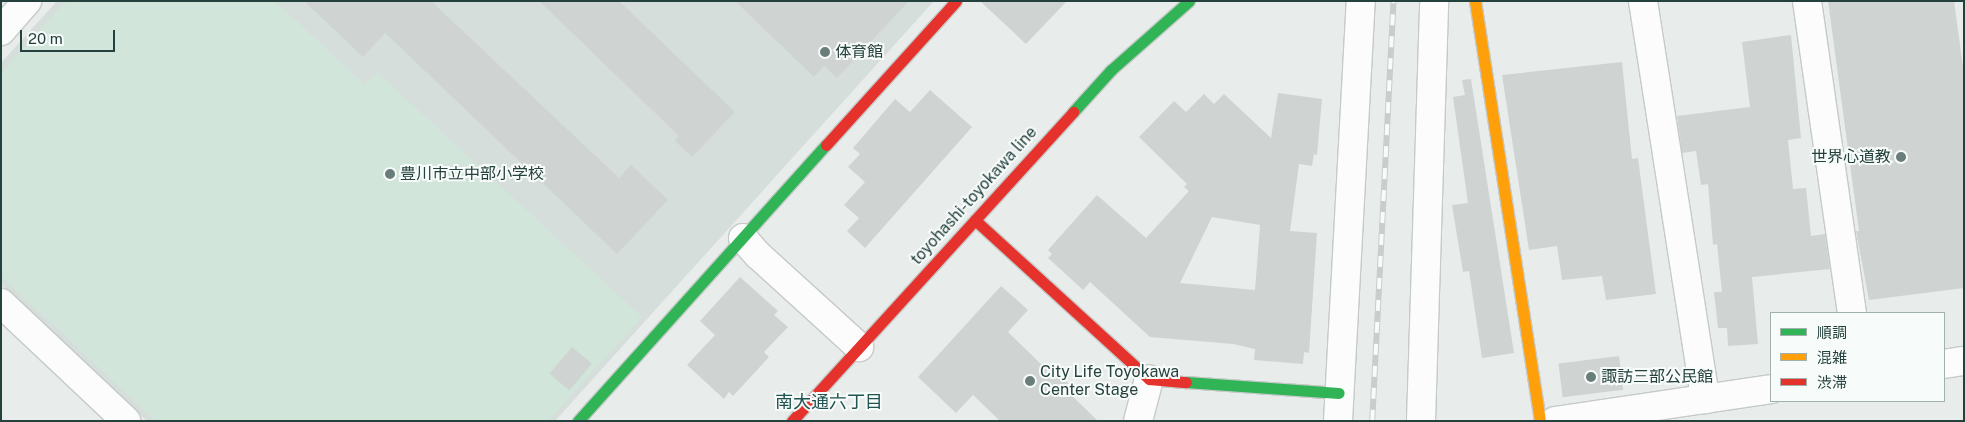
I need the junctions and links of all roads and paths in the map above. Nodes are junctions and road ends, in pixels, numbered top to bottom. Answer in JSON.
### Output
{"nodes":[{"id":1,"x":27,"y":1,"type":"edge"},
{"id":2,"x":956,"y":1,"type":"edge"},
{"id":3,"x":1189,"y":1,"type":"edge"},
{"id":4,"x":1361,"y":1,"type":"edge"},
{"id":5,"x":1434,"y":1,"type":"edge"},
{"id":6,"x":1476,"y":1,"type":"edge"},
{"id":7,"x":1642,"y":1,"type":"edge"},
{"id":8,"x":1807,"y":1,"type":"edge"},
{"id":9,"x":1,"y":31,"type":"edge"},
{"id":10,"x":975,"y":220,"type":"junction"},
{"id":11,"x":743,"y":238,"type":"junction"},
{"id":12,"x":1,"y":303,"type":"edge"},
{"id":13,"x":1852,"y":312,"type":"edge"},
{"id":14,"x":859,"y":347,"type":"junction"},
{"id":15,"x":1964,"y":361,"type":"edge"},
{"id":16,"x":1945,"y":364,"type":"edge"},
{"id":17,"x":1149,"y":379,"type":"junction"},
{"id":18,"x":1770,"y":389,"type":"edge"},
{"id":19,"x":1339,"y":392,"type":"junction"},
{"id":20,"x":1705,"y":399,"type":"junction"},
{"id":21,"x":126,"y":421,"type":"edge"},
{"id":22,"x":578,"y":421,"type":"edge"},
{"id":23,"x":792,"y":421,"type":"edge"},
{"id":24,"x":1138,"y":421,"type":"edge"},
{"id":25,"x":1338,"y":421,"type":"edge"},
{"id":26,"x":1420,"y":421,"type":"edge"},
{"id":27,"x":1540,"y":421,"type":"edge"},
{"id":28,"x":1555,"y":421,"type":"edge"}],
"edges":[{"from":1,"to":9,"type":"street"},
{"from":2,"to":11,"type":"street"},
{"from":3,"to":10,"type":"street","name":"toyohashi-toyokawa line"},
{"from":4,"to":19,"type":"street"},
{"from":5,"to":26,"type":"street"},
{"from":6,"to":27,"type":"street"},
{"from":7,"to":20,"type":"street"},
{"from":8,"to":13,"type":"street"},
{"from":10,"to":14,"type":"street","name":"toyohashi-toyokawa line"},
{"from":10,"to":17,"type":"street"},
{"from":11,"to":14,"type":"street"},
{"from":11,"to":22,"type":"street"},
{"from":12,"to":21,"type":"street"},
{"from":14,"to":23,"type":"street","name":"toyohashi-toyokawa line"},
{"from":15,"to":16,"type":"street"},
{"from":17,"to":19,"type":"street"},
{"from":17,"to":24,"type":"street"},
{"from":18,"to":20,"type":"street"},
{"from":19,"to":25,"type":"street"},
{"from":20,"to":28,"type":"street"}]}
